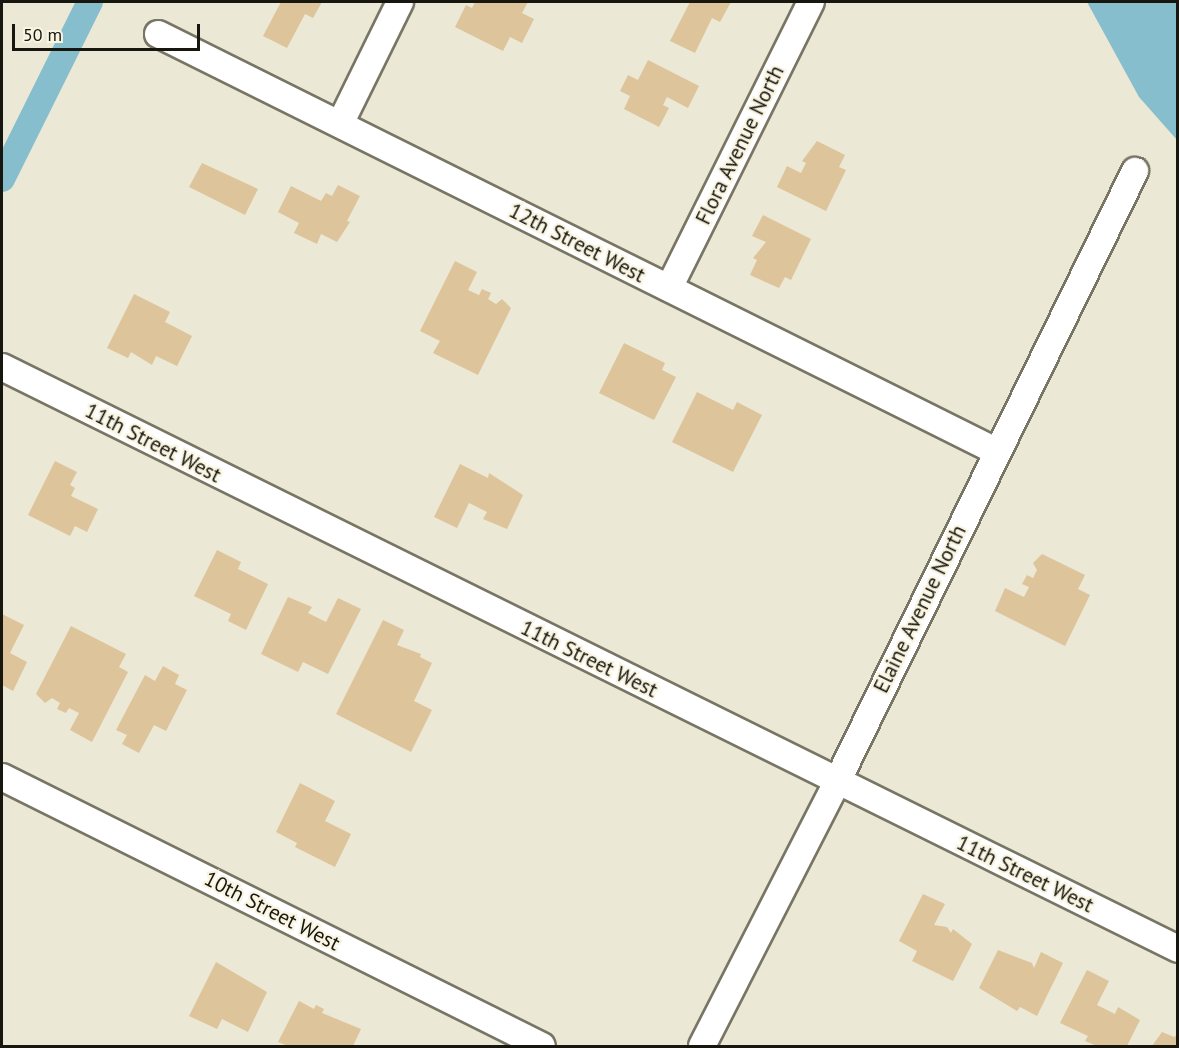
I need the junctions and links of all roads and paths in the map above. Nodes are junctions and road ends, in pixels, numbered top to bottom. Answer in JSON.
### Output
{"nodes":[{"id":1,"x":400,"y":2,"type":"edge"},
{"id":2,"x":811,"y":2,"type":"edge"},
{"id":3,"x":158,"y":34,"type":"dead end"},
{"id":4,"x":340,"y":124,"type":"junction"},
{"id":5,"x":1135,"y":171,"type":"dead end"},
{"id":6,"x":669,"y":288,"type":"junction"},
{"id":7,"x":2,"y":367,"type":"edge"},
{"id":8,"x":996,"y":451,"type":"junction"},
{"id":9,"x":2,"y":777,"type":"edge"},
{"id":10,"x":837,"y":782,"type":"junction"},
{"id":11,"x":1178,"y":949,"type":"edge"},
{"id":12,"x":542,"y":1047,"type":"edge"},
{"id":13,"x":702,"y":1047,"type":"edge"}],
"edges":[{"from":1,"to":4,"type":"street"},
{"from":2,"to":6,"type":"street","name":"Flora Avenue North"},
{"from":3,"to":4,"type":"street","name":"12th Street West"},
{"from":4,"to":6,"type":"street","name":"12th Street West"},
{"from":5,"to":8,"type":"street","name":"Elaine Avenue North"},
{"from":6,"to":8,"type":"street","name":"12th Street West"},
{"from":7,"to":10,"type":"street","name":"11th Street West"},
{"from":8,"to":10,"type":"street","name":"Elaine Avenue North"},
{"from":9,"to":12,"type":"street","name":"10th Street West"},
{"from":10,"to":11,"type":"street","name":"11th Street West"},
{"from":10,"to":13,"type":"street","name":"Elaine Avenue North"}]}
